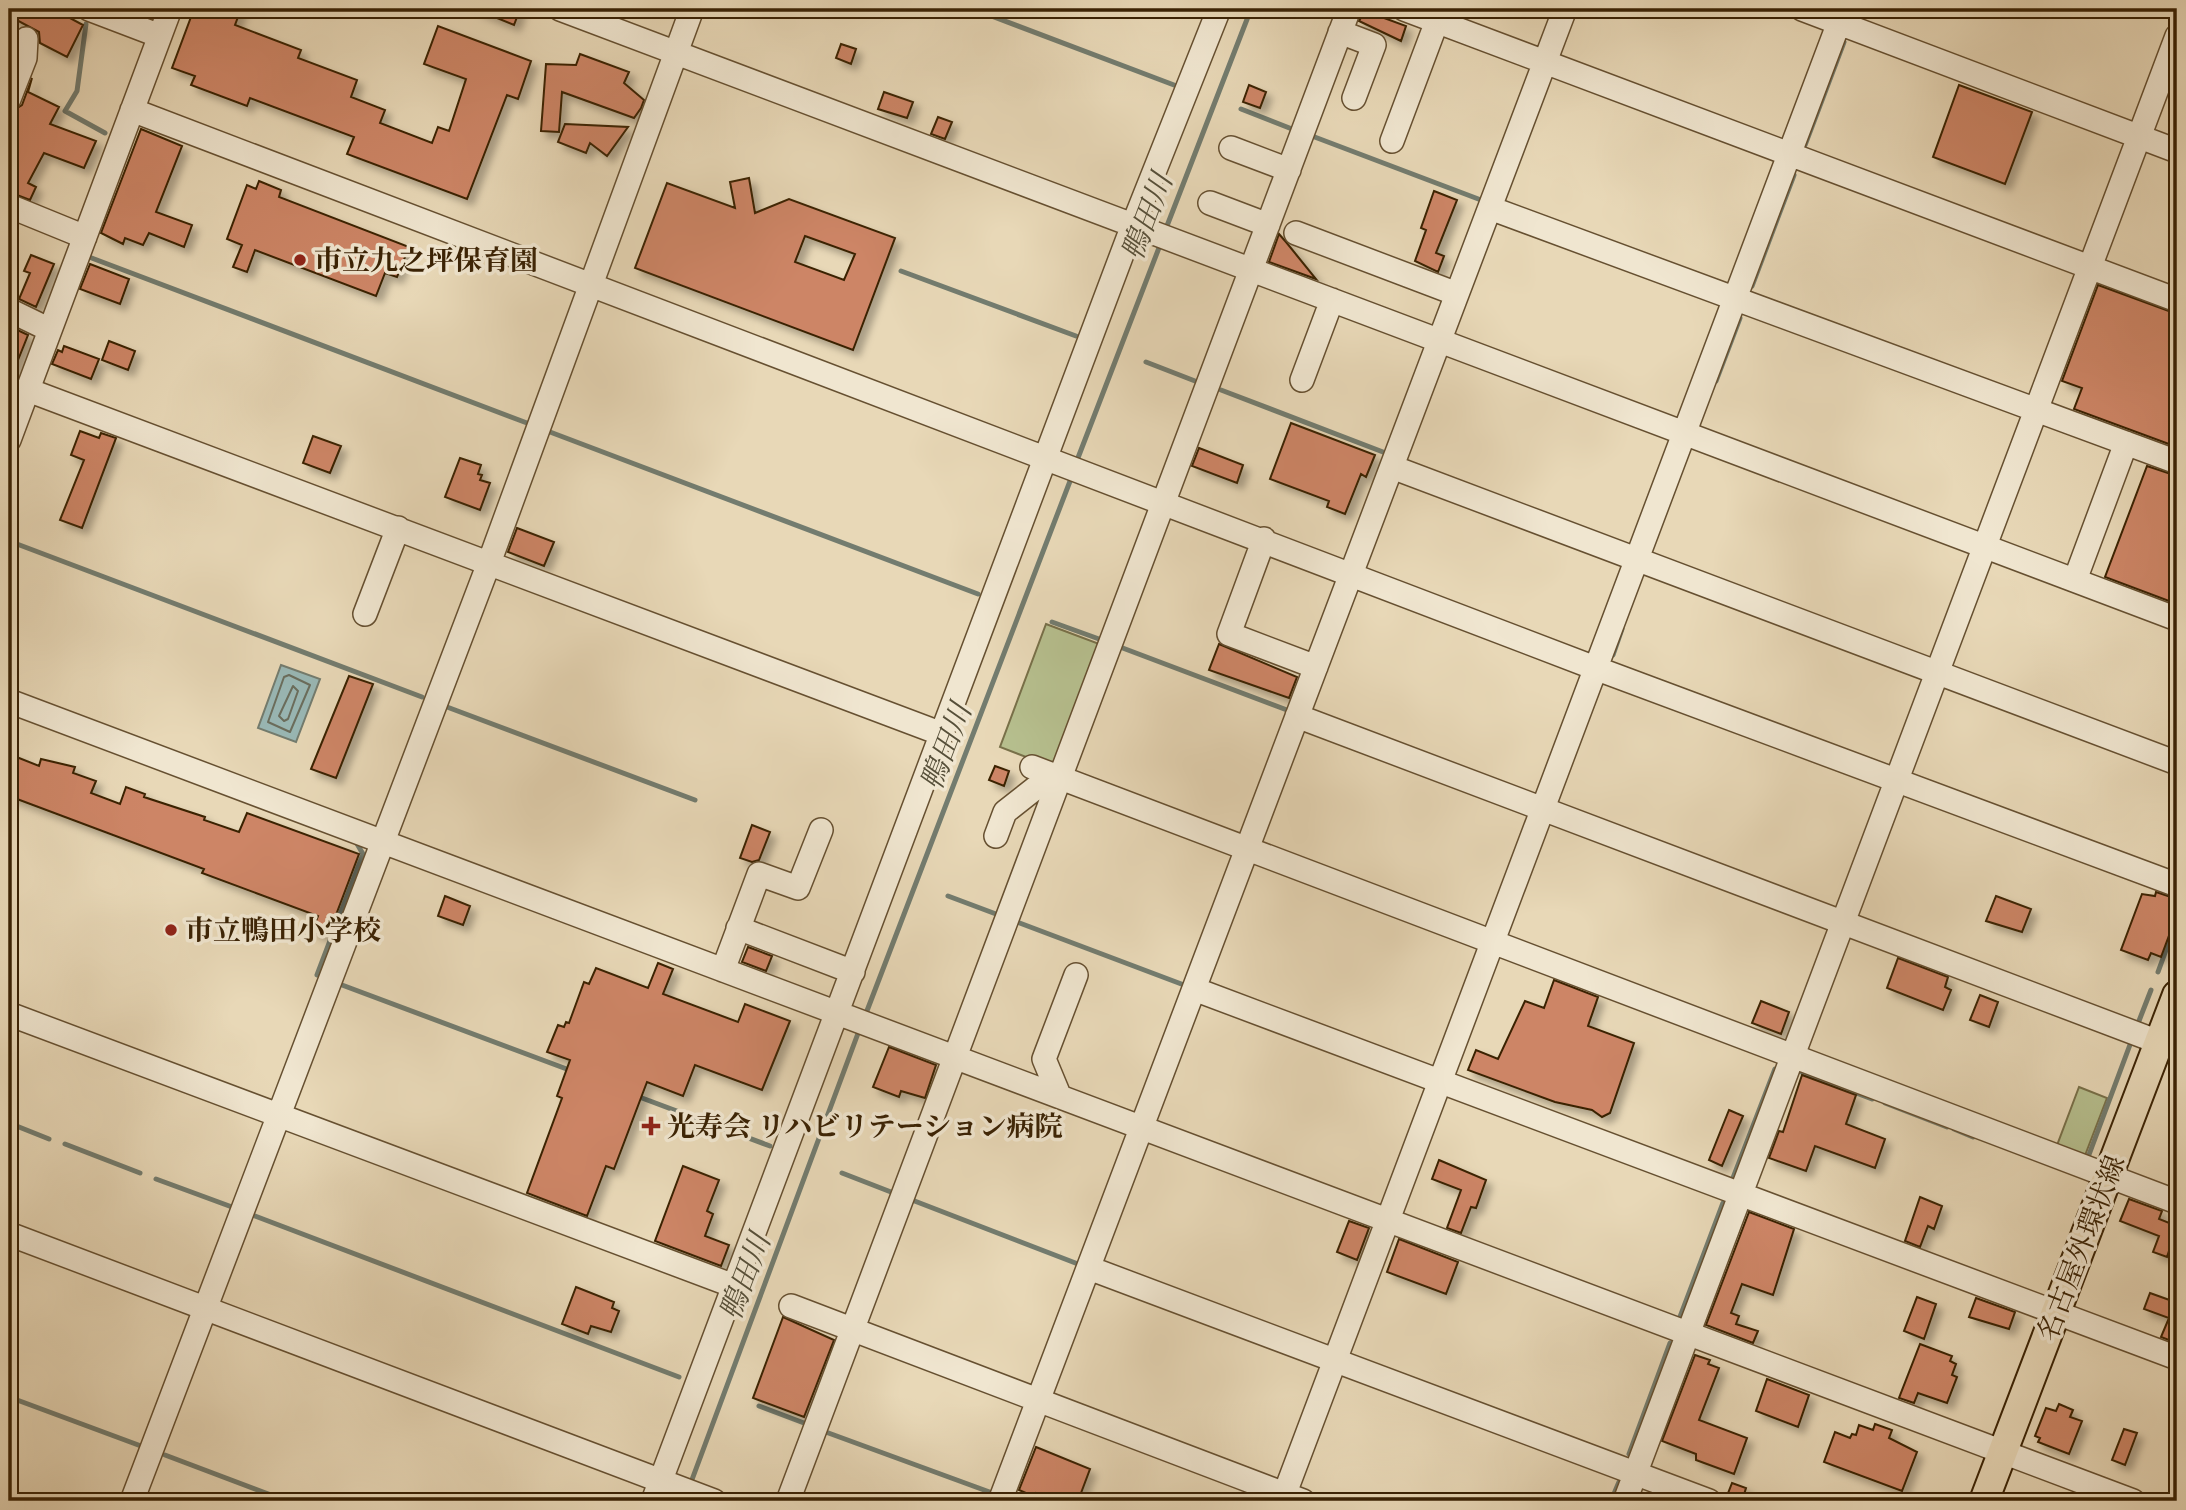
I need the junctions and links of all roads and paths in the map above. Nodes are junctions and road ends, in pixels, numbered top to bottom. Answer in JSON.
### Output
{"nodes":[{"id":1,"x":89,"y":9,"type":"edge"},
{"id":2,"x":170,"y":9,"type":"edge"},
{"id":3,"x":560,"y":9,"type":"edge"},
{"id":4,"x":692,"y":9,"type":"edge"},
{"id":5,"x":1219,"y":9,"type":"edge"},
{"id":6,"x":1349,"y":9,"type":"edge"},
{"id":7,"x":1404,"y":9,"type":"edge"},
{"id":8,"x":1565,"y":9,"type":"edge"},
{"id":9,"x":1802,"y":9,"type":"edge"},
{"id":10,"x":1842,"y":16,"type":"edge"},
{"id":11,"x":1437,"y":21,"type":"junction"},
{"id":12,"x":1340,"y":32,"type":"junction"},
{"id":13,"x":160,"y":36,"type":"junction"},
{"id":14,"x":2177,"y":36,"type":"edge"},
{"id":15,"x":26,"y":38,"type":"dead end"},
{"id":16,"x":675,"y":51,"type":"junction"},
{"id":17,"x":1545,"y":62,"type":"junction"},
{"id":18,"x":1354,"y":98,"type":"dead end"},
{"id":19,"x":9,"y":99,"type":"edge"},
{"id":20,"x":132,"y":110,"type":"junction"},
{"id":21,"x":2140,"y":136,"type":"junction"},
{"id":22,"x":1392,"y":141,"type":"dead end"},
{"id":23,"x":1231,"y":148,"type":"dead end"},
{"id":24,"x":2177,"y":150,"type":"edge"},
{"id":25,"x":1789,"y":154,"type":"junction"},
{"id":26,"x":1289,"y":170,"type":"junction"},
{"id":27,"x":1210,"y":203,"type":"dead end"},
{"id":28,"x":9,"y":205,"type":"edge"},
{"id":29,"x":1490,"y":208,"type":"junction"},
{"id":30,"x":1268,"y":225,"type":"junction"},
{"id":31,"x":1138,"y":227,"type":"junction"},
{"id":32,"x":1296,"y":233,"type":"dead end"},
{"id":33,"x":85,"y":237,"type":"junction"},
{"id":34,"x":2090,"y":268,"type":"junction"},
{"id":35,"x":1251,"y":270,"type":"junction"},
{"id":36,"x":591,"y":285,"type":"junction"},
{"id":37,"x":1457,"y":294,"type":"junction"},
{"id":38,"x":1735,"y":298,"type":"junction"},
{"id":39,"x":1332,"y":300,"type":"junction"},
{"id":40,"x":2177,"y":300,"type":"edge"},
{"id":41,"x":9,"y":310,"type":"edge"},
{"id":42,"x":50,"y":330,"type":"junction"},
{"id":43,"x":1440,"y":341,"type":"junction"},
{"id":44,"x":1302,"y":380,"type":"dead end"},
{"id":45,"x":19,"y":401,"type":"edge"},
{"id":46,"x":2036,"y":410,"type":"junction"},
{"id":47,"x":1684,"y":433,"type":"junction"},
{"id":48,"x":9,"y":440,"type":"edge"},
{"id":49,"x":2126,"y":443,"type":"junction"},
{"id":50,"x":1051,"y":460,"type":"junction"},
{"id":51,"x":2177,"y":462,"type":"edge"},
{"id":52,"x":1392,"y":467,"type":"junction"},
{"id":53,"x":1164,"y":501,"type":"junction"},
{"id":54,"x":398,"y":528,"type":"junction"},
{"id":55,"x":1264,"y":539,"type":"junction"},
{"id":56,"x":1985,"y":546,"type":"junction"},
{"id":57,"x":1636,"y":560,"type":"junction"},
{"id":58,"x":489,"y":563,"type":"junction"},
{"id":59,"x":1352,"y":573,"type":"junction"},
{"id":60,"x":2075,"y":580,"type":"junction"},
{"id":61,"x":365,"y":614,"type":"dead end"},
{"id":62,"x":2177,"y":619,"type":"edge"},
{"id":63,"x":1316,"y":667,"type":"junction"},
{"id":64,"x":1595,"y":668,"type":"junction"},
{"id":65,"x":1937,"y":675,"type":"junction"},
{"id":66,"x":9,"y":701,"type":"edge"},
{"id":67,"x":1297,"y":716,"type":"junction"},
{"id":68,"x":942,"y":734,"type":"junction"},
{"id":69,"x":2177,"y":763,"type":"edge"},
{"id":70,"x":1048,"y":773,"type":"junction"},
{"id":71,"x":1897,"y":779,"type":"junction"},
{"id":72,"x":1542,"y":809,"type":"junction"},
{"id":73,"x":821,"y":830,"type":"dead end"},
{"id":74,"x":996,"y":836,"type":"dead end"},
{"id":75,"x":381,"y":841,"type":"junction"},
{"id":76,"x":1247,"y":849,"type":"junction"},
{"id":77,"x":2177,"y":885,"type":"edge"},
{"id":78,"x":1843,"y":923,"type":"junction"},
{"id":79,"x":738,"y":928,"type":"junction"},
{"id":80,"x":1492,"y":942,"type":"junction"},
{"id":81,"x":723,"y":970,"type":"junction"},
{"id":82,"x":853,"y":972,"type":"junction"},
{"id":83,"x":1076,"y":975,"type":"dead end"},
{"id":84,"x":1194,"y":989,"type":"junction"},
{"id":85,"x":2177,"y":995,"type":"edge"},
{"id":86,"x":9,"y":1014,"type":"edge"},
{"id":87,"x":842,"y":1016,"type":"junction"},
{"id":88,"x":2168,"y":1045,"type":"edge"},
{"id":89,"x":956,"y":1055,"type":"junction"},
{"id":90,"x":1793,"y":1056,"type":"junction"},
{"id":91,"x":1440,"y":1080,"type":"junction"},
{"id":92,"x":1059,"y":1095,"type":"junction"},
{"id":93,"x":278,"y":1114,"type":"junction"},
{"id":94,"x":1143,"y":1126,"type":"junction"},
{"id":95,"x":2109,"y":1176,"type":"junction"},
{"id":96,"x":1741,"y":1192,"type":"junction"},
{"id":97,"x":2177,"y":1202,"type":"edge"},
{"id":98,"x":1388,"y":1219,"type":"junction"},
{"id":99,"x":9,"y":1234,"type":"edge"},
{"id":100,"x":1089,"y":1268,"type":"junction"},
{"id":101,"x":734,"y":1286,"type":"junction"},
{"id":102,"x":791,"y":1306,"type":"dead end"},
{"id":103,"x":206,"y":1308,"type":"junction"},
{"id":104,"x":2056,"y":1312,"type":"junction"},
{"id":105,"x":853,"y":1330,"type":"junction"},
{"id":106,"x":1688,"y":1333,"type":"junction"},
{"id":107,"x":2177,"y":1357,"type":"edge"},
{"id":108,"x":1335,"y":1360,"type":"junction"},
{"id":109,"x":1039,"y":1401,"type":"junction"},
{"id":110,"x":2003,"y":1452,"type":"junction"},
{"id":111,"x":1635,"y":1474,"type":"junction"},
{"id":112,"x":661,"y":1489,"type":"edge"},
{"id":113,"x":1290,"y":1499,"type":"edge"},
{"id":114,"x":710,"y":1500,"type":"edge"},
{"id":115,"x":132,"y":1501,"type":"edge"},
{"id":116,"x":788,"y":1501,"type":"edge"},
{"id":117,"x":1001,"y":1501,"type":"edge"},
{"id":118,"x":1625,"y":1501,"type":"edge"},
{"id":119,"x":1709,"y":1501,"type":"edge"},
{"id":120,"x":1984,"y":1501,"type":"edge"},
{"id":121,"x":2133,"y":1501,"type":"edge"}],
"edges":[{"from":1,"to":13,"type":"street"},
{"from":2,"to":13,"type":"street"},
{"from":3,"to":16,"type":"street"},
{"from":4,"to":16,"type":"street"},
{"from":5,"to":31,"type":"street"},
{"from":6,"to":12,"type":"street"},
{"from":7,"to":11,"type":"street"},
{"from":8,"to":17,"type":"street"},
{"from":9,"to":10,"type":"street"},
{"from":10,"to":21,"type":"street"},
{"from":10,"to":25,"type":"street"},
{"from":11,"to":17,"type":"street"},
{"from":11,"to":22,"type":"street"},
{"from":12,"to":18,"type":"street"},
{"from":12,"to":26,"type":"street"},
{"from":13,"to":20,"type":"street"},
{"from":14,"to":21,"type":"street"},
{"from":15,"to":19,"type":"street"},
{"from":16,"to":31,"type":"street"},
{"from":16,"to":36,"type":"street"},
{"from":17,"to":25,"type":"street"},
{"from":17,"to":29,"type":"street"},
{"from":20,"to":33,"type":"street"},
{"from":20,"to":36,"type":"street"},
{"from":21,"to":24,"type":"street"},
{"from":21,"to":34,"type":"street"},
{"from":23,"to":26,"type":"street"},
{"from":25,"to":34,"type":"street"},
{"from":25,"to":38,"type":"street"},
{"from":26,"to":30,"type":"street"},
{"from":27,"to":30,"type":"street"},
{"from":28,"to":33,"type":"street"},
{"from":29,"to":37,"type":"street"},
{"from":29,"to":38,"type":"street"},
{"from":30,"to":35,"type":"street"},
{"from":31,"to":35,"type":"street"},
{"from":31,"to":50,"type":"street"},
{"from":32,"to":37,"type":"street"},
{"from":33,"to":42,"type":"street"},
{"from":34,"to":40,"type":"street"},
{"from":34,"to":46,"type":"street"},
{"from":35,"to":39,"type":"street"},
{"from":35,"to":53,"type":"street"},
{"from":36,"to":50,"type":"street"},
{"from":36,"to":58,"type":"street"},
{"from":37,"to":43,"type":"street"},
{"from":38,"to":46,"type":"street"},
{"from":38,"to":47,"type":"street"},
{"from":39,"to":43,"type":"street"},
{"from":39,"to":44,"type":"street"},
{"from":41,"to":42,"type":"street"},
{"from":42,"to":45,"type":"street"},
{"from":43,"to":47,"type":"street"},
{"from":43,"to":52,"type":"street"},
{"from":45,"to":48,"type":"street"},
{"from":45,"to":54,"type":"street"},
{"from":46,"to":49,"type":"street"},
{"from":46,"to":56,"type":"street"},
{"from":47,"to":56,"type":"street"},
{"from":47,"to":57,"type":"street"},
{"from":49,"to":51,"type":"street"},
{"from":49,"to":60,"type":"street"},
{"from":50,"to":53,"type":"street"},
{"from":50,"to":68,"type":"street"},
{"from":52,"to":57,"type":"street"},
{"from":52,"to":59,"type":"street"},
{"from":53,"to":55,"type":"street"},
{"from":53,"to":70,"type":"street"},
{"from":54,"to":58,"type":"street"},
{"from":54,"to":61,"type":"street"},
{"from":55,"to":59,"type":"street"},
{"from":55,"to":63,"type":"street"},
{"from":56,"to":60,"type":"street"},
{"from":56,"to":65,"type":"street"},
{"from":57,"to":64,"type":"street"},
{"from":57,"to":65,"type":"street"},
{"from":58,"to":68,"type":"street"},
{"from":58,"to":75,"type":"street"},
{"from":59,"to":63,"type":"street"},
{"from":59,"to":64,"type":"street"},
{"from":60,"to":62,"type":"street"},
{"from":63,"to":67,"type":"street"},
{"from":64,"to":71,"type":"street"},
{"from":64,"to":72,"type":"street"},
{"from":65,"to":69,"type":"street"},
{"from":65,"to":71,"type":"street"},
{"from":66,"to":75,"type":"street"},
{"from":67,"to":72,"type":"street"},
{"from":67,"to":76,"type":"street"},
{"from":68,"to":82,"type":"street"},
{"from":70,"to":74,"type":"street"},
{"from":70,"to":76,"type":"street"},
{"from":70,"to":89,"type":"street"},
{"from":71,"to":77,"type":"street"},
{"from":71,"to":78,"type":"street"},
{"from":72,"to":78,"type":"street"},
{"from":72,"to":80,"type":"street"},
{"from":73,"to":79,"type":"street"},
{"from":75,"to":81,"type":"street"},
{"from":75,"to":93,"type":"street"},
{"from":76,"to":80,"type":"street"},
{"from":76,"to":84,"type":"street"},
{"from":78,"to":88,"type":"street"},
{"from":78,"to":90,"type":"street"},
{"from":79,"to":81,"type":"street"},
{"from":79,"to":82,"type":"street"},
{"from":80,"to":90,"type":"street"},
{"from":80,"to":91,"type":"street"},
{"from":81,"to":87,"type":"street"},
{"from":82,"to":87,"type":"street"},
{"from":83,"to":92,"type":"street"},
{"from":84,"to":91,"type":"street"},
{"from":84,"to":94,"type":"street"},
{"from":85,"to":88,"type":"main road","name":"名古屋外環状線"},
{"from":86,"to":93,"type":"street"},
{"from":87,"to":89,"type":"street"},
{"from":87,"to":101,"type":"street"},
{"from":88,"to":95,"type":"main road","name":"名古屋外環状線"},
{"from":89,"to":92,"type":"street"},
{"from":89,"to":105,"type":"street"},
{"from":90,"to":95,"type":"street"},
{"from":90,"to":96,"type":"street"},
{"from":91,"to":96,"type":"street"},
{"from":91,"to":98,"type":"street"},
{"from":92,"to":94,"type":"street"},
{"from":93,"to":101,"type":"street"},
{"from":93,"to":103,"type":"street"},
{"from":94,"to":98,"type":"street"},
{"from":94,"to":100,"type":"street"},
{"from":95,"to":97,"type":"street"},
{"from":95,"to":104,"type":"main road","name":"名古屋外環状線"},
{"from":96,"to":104,"type":"street"},
{"from":96,"to":106,"type":"street"},
{"from":98,"to":106,"type":"street"},
{"from":98,"to":108,"type":"street"},
{"from":99,"to":103,"type":"street"},
{"from":100,"to":108,"type":"street"},
{"from":100,"to":109,"type":"street"},
{"from":101,"to":112,"type":"street"},
{"from":102,"to":105,"type":"street"},
{"from":103,"to":112,"type":"street"},
{"from":103,"to":115,"type":"street"},
{"from":104,"to":107,"type":"street"},
{"from":104,"to":110,"type":"main road","name":"名古屋外環状線"},
{"from":105,"to":109,"type":"street"},
{"from":105,"to":116,"type":"street"},
{"from":106,"to":110,"type":"street"},
{"from":106,"to":111,"type":"street"},
{"from":108,"to":111,"type":"street"},
{"from":108,"to":113,"type":"street"},
{"from":109,"to":113,"type":"street"},
{"from":109,"to":117,"type":"street"},
{"from":110,"to":120,"type":"main road","name":"名古屋外環状線"},
{"from":110,"to":121,"type":"street"},
{"from":111,"to":118,"type":"street"},
{"from":111,"to":119,"type":"street"},
{"from":112,"to":114,"type":"street"}]}
